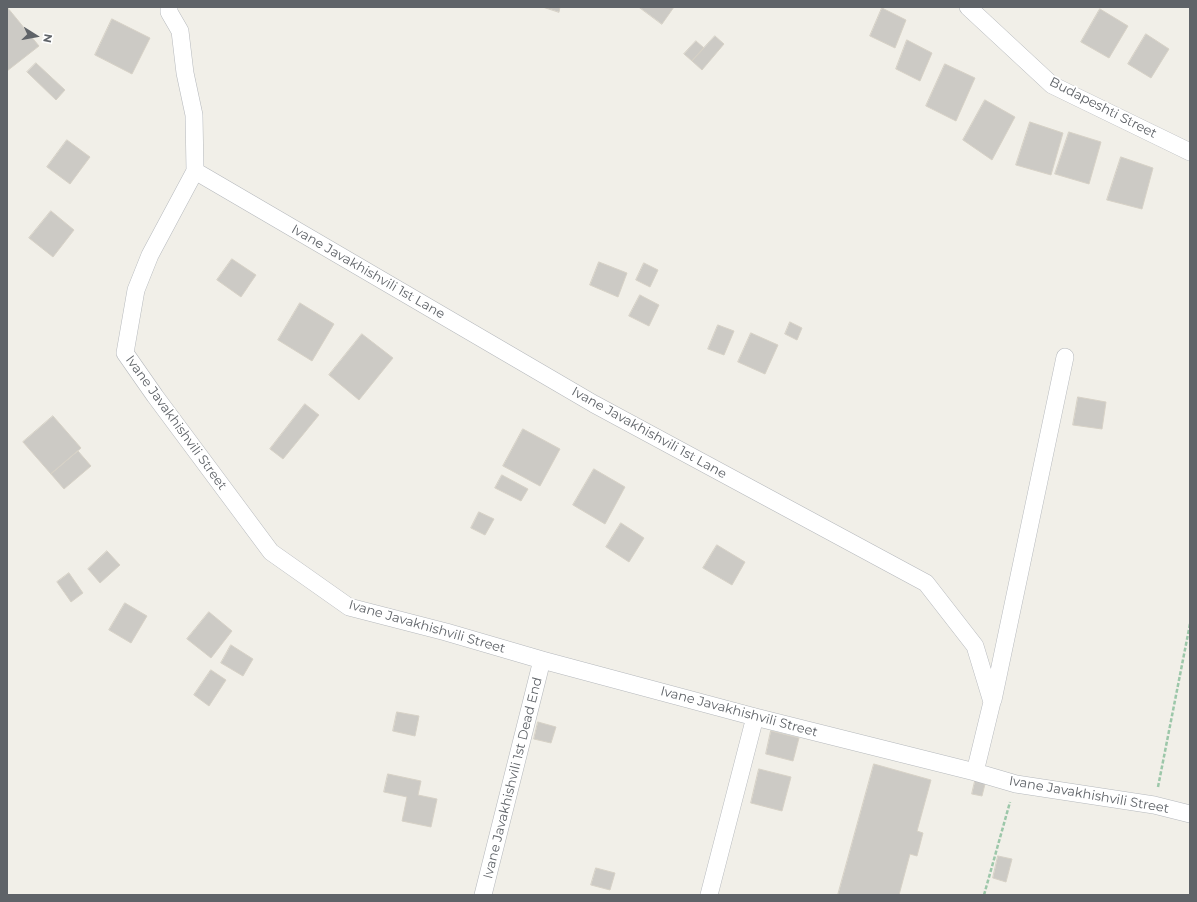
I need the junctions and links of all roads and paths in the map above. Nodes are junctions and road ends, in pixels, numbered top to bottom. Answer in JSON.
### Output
{"nodes":[{"id":1,"x":169,"y":7,"type":"edge"},
{"id":2,"x":968,"y":7,"type":"edge"},
{"id":3,"x":1190,"y":152,"type":"edge"},
{"id":4,"x":195,"y":171,"type":"junction"},
{"id":5,"x":1065,"y":358,"type":"dead end"},
{"id":6,"x":1190,"y":624,"type":"edge"},
{"id":7,"x":542,"y":660,"type":"junction"},
{"id":8,"x":992,"y":702,"type":"junction"},
{"id":9,"x":755,"y":718,"type":"junction"},
{"id":10,"x":975,"y":772,"type":"junction"},
{"id":11,"x":1016,"y":784,"type":"junction"},
{"id":12,"x":1154,"y":805,"type":"junction"},
{"id":13,"x":1190,"y":814,"type":"edge"},
{"id":14,"x":483,"y":895,"type":"edge"},
{"id":15,"x":709,"y":895,"type":"edge"},
{"id":16,"x":984,"y":895,"type":"edge"}],
"edges":[{"from":1,"to":4,"type":"street","name":"Ivane Javakhishvili Street"},
{"from":2,"to":3,"type":"street","name":"Budapeshti Street"},
{"from":4,"to":7,"type":"street","name":"Ivane Javakhishvili Street"},
{"from":4,"to":8,"type":"street","name":"Ivane Javakhishvili 1st Lane"},
{"from":5,"to":8,"type":"street"},
{"from":6,"to":12,"type":"path"},
{"from":7,"to":9,"type":"street","name":"Ivane Javakhishvili Street"},
{"from":7,"to":14,"type":"street","name":"Ivane Javakhishvili 1st Dead End"},
{"from":8,"to":10,"type":"street"},
{"from":9,"to":10,"type":"street","name":"Ivane Javakhishvili Street"},
{"from":9,"to":15,"type":"street"},
{"from":10,"to":11,"type":"street","name":"Ivane Javakhishvili Street"},
{"from":11,"to":12,"type":"street","name":"Ivane Javakhishvili Street"},
{"from":11,"to":16,"type":"path"},
{"from":12,"to":13,"type":"street","name":"Ivane Javakhishvili Street"}]}
